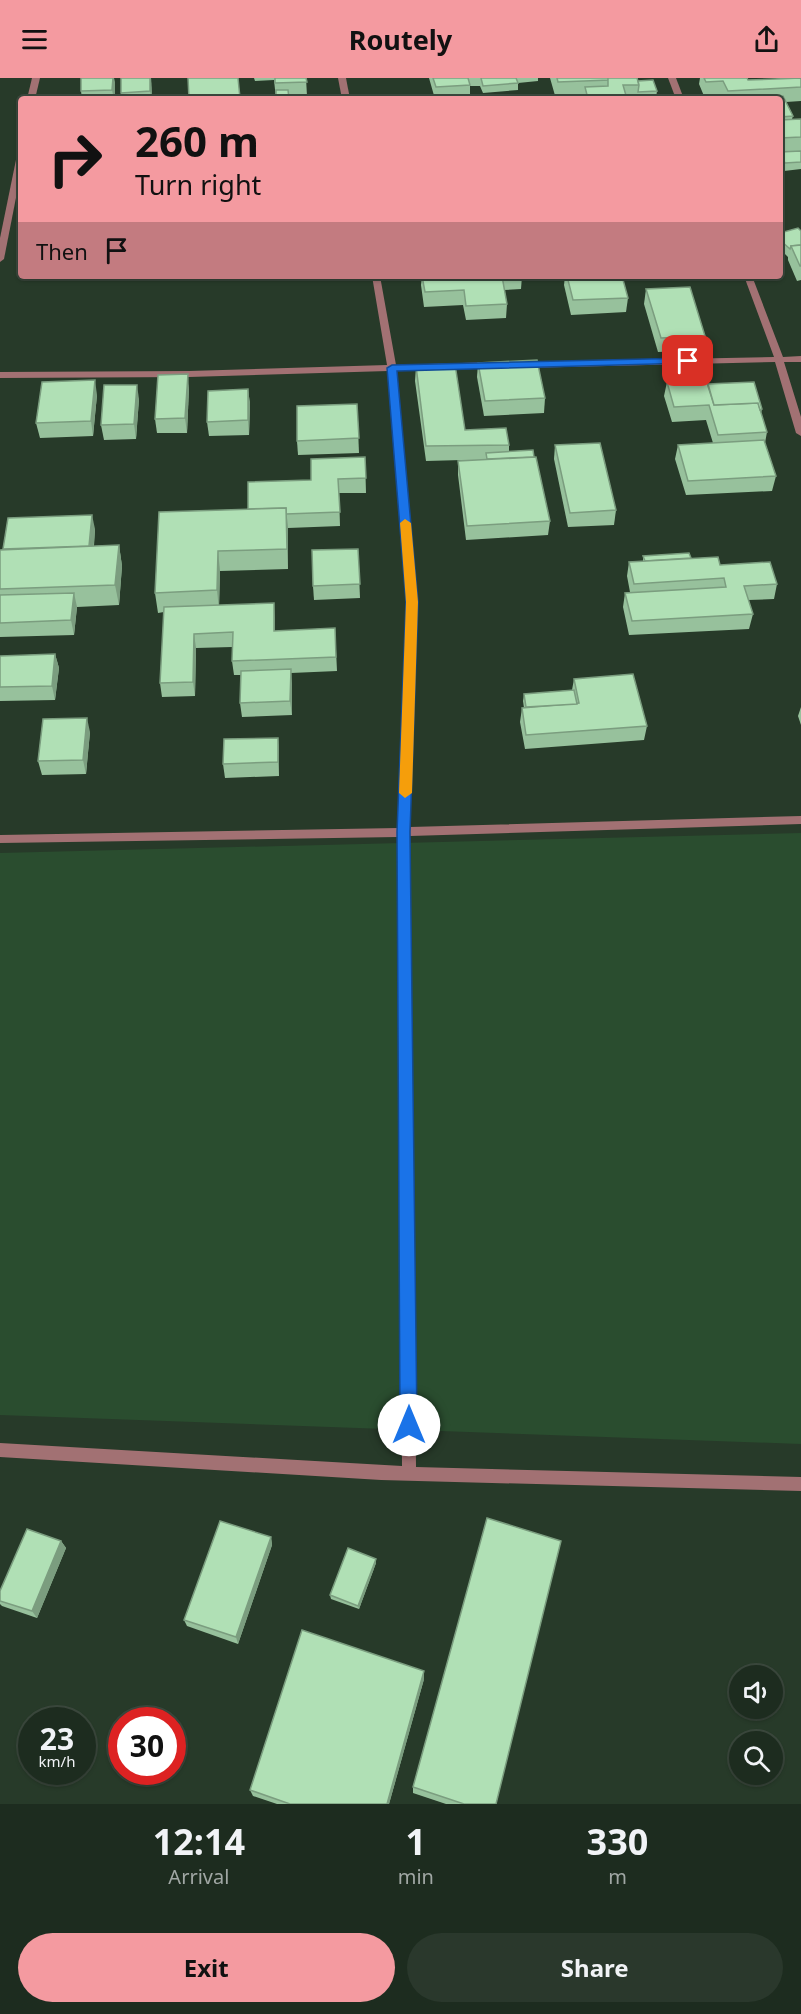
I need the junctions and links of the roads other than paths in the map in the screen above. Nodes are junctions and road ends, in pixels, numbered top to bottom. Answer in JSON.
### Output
{"nodes":[{"id":1,"x":36,"y":78,"type":"edge"},
{"id":2,"x":342,"y":78,"type":"edge"},
{"id":3,"x":672,"y":78,"type":"edge"},
{"id":4,"x":33,"y":96,"type":"edge"},
{"id":5,"x":345,"y":96,"type":"edge"},
{"id":6,"x":679,"y":96,"type":"edge"},
{"id":7,"x":18,"y":167,"type":"edge"},
{"id":8,"x":0,"y":259,"type":"edge"},
{"id":9,"x":377,"y":279,"type":"edge"},
{"id":10,"x":749,"y":279,"type":"edge"},
{"id":11,"x":801,"y":358,"type":"edge"},
{"id":12,"x":779,"y":359,"type":"junction"},
{"id":13,"x":392,"y":368,"type":"junction"},
{"id":14,"x":0,"y":375,"type":"edge"},
{"id":15,"x":801,"y":433,"type":"edge"},
{"id":16,"x":801,"y":820,"type":"edge"},
{"id":17,"x":404,"y":832,"type":"junction"},
{"id":18,"x":0,"y":839,"type":"edge"},
{"id":19,"x":0,"y":1450,"type":"edge"},
{"id":20,"x":409,"y":1473,"type":"junction"},
{"id":21,"x":801,"y":1484,"type":"edge"}],
"edges":[{"from":1,"to":4,"type":"street"},
{"from":2,"to":5,"type":"street"},
{"from":3,"to":6,"type":"street"},
{"from":7,"to":8,"type":"street"},
{"from":9,"to":13,"type":"street"},
{"from":10,"to":12,"type":"street"},
{"from":11,"to":12,"type":"street"},
{"from":12,"to":13,"type":"street"},
{"from":12,"to":15,"type":"street"},
{"from":13,"to":14,"type":"street"},
{"from":13,"to":17,"type":"street"},
{"from":16,"to":17,"type":"street"},
{"from":17,"to":18,"type":"street"},
{"from":17,"to":20,"type":"street"},
{"from":19,"to":20,"type":"street"},
{"from":20,"to":21,"type":"street"}]}
